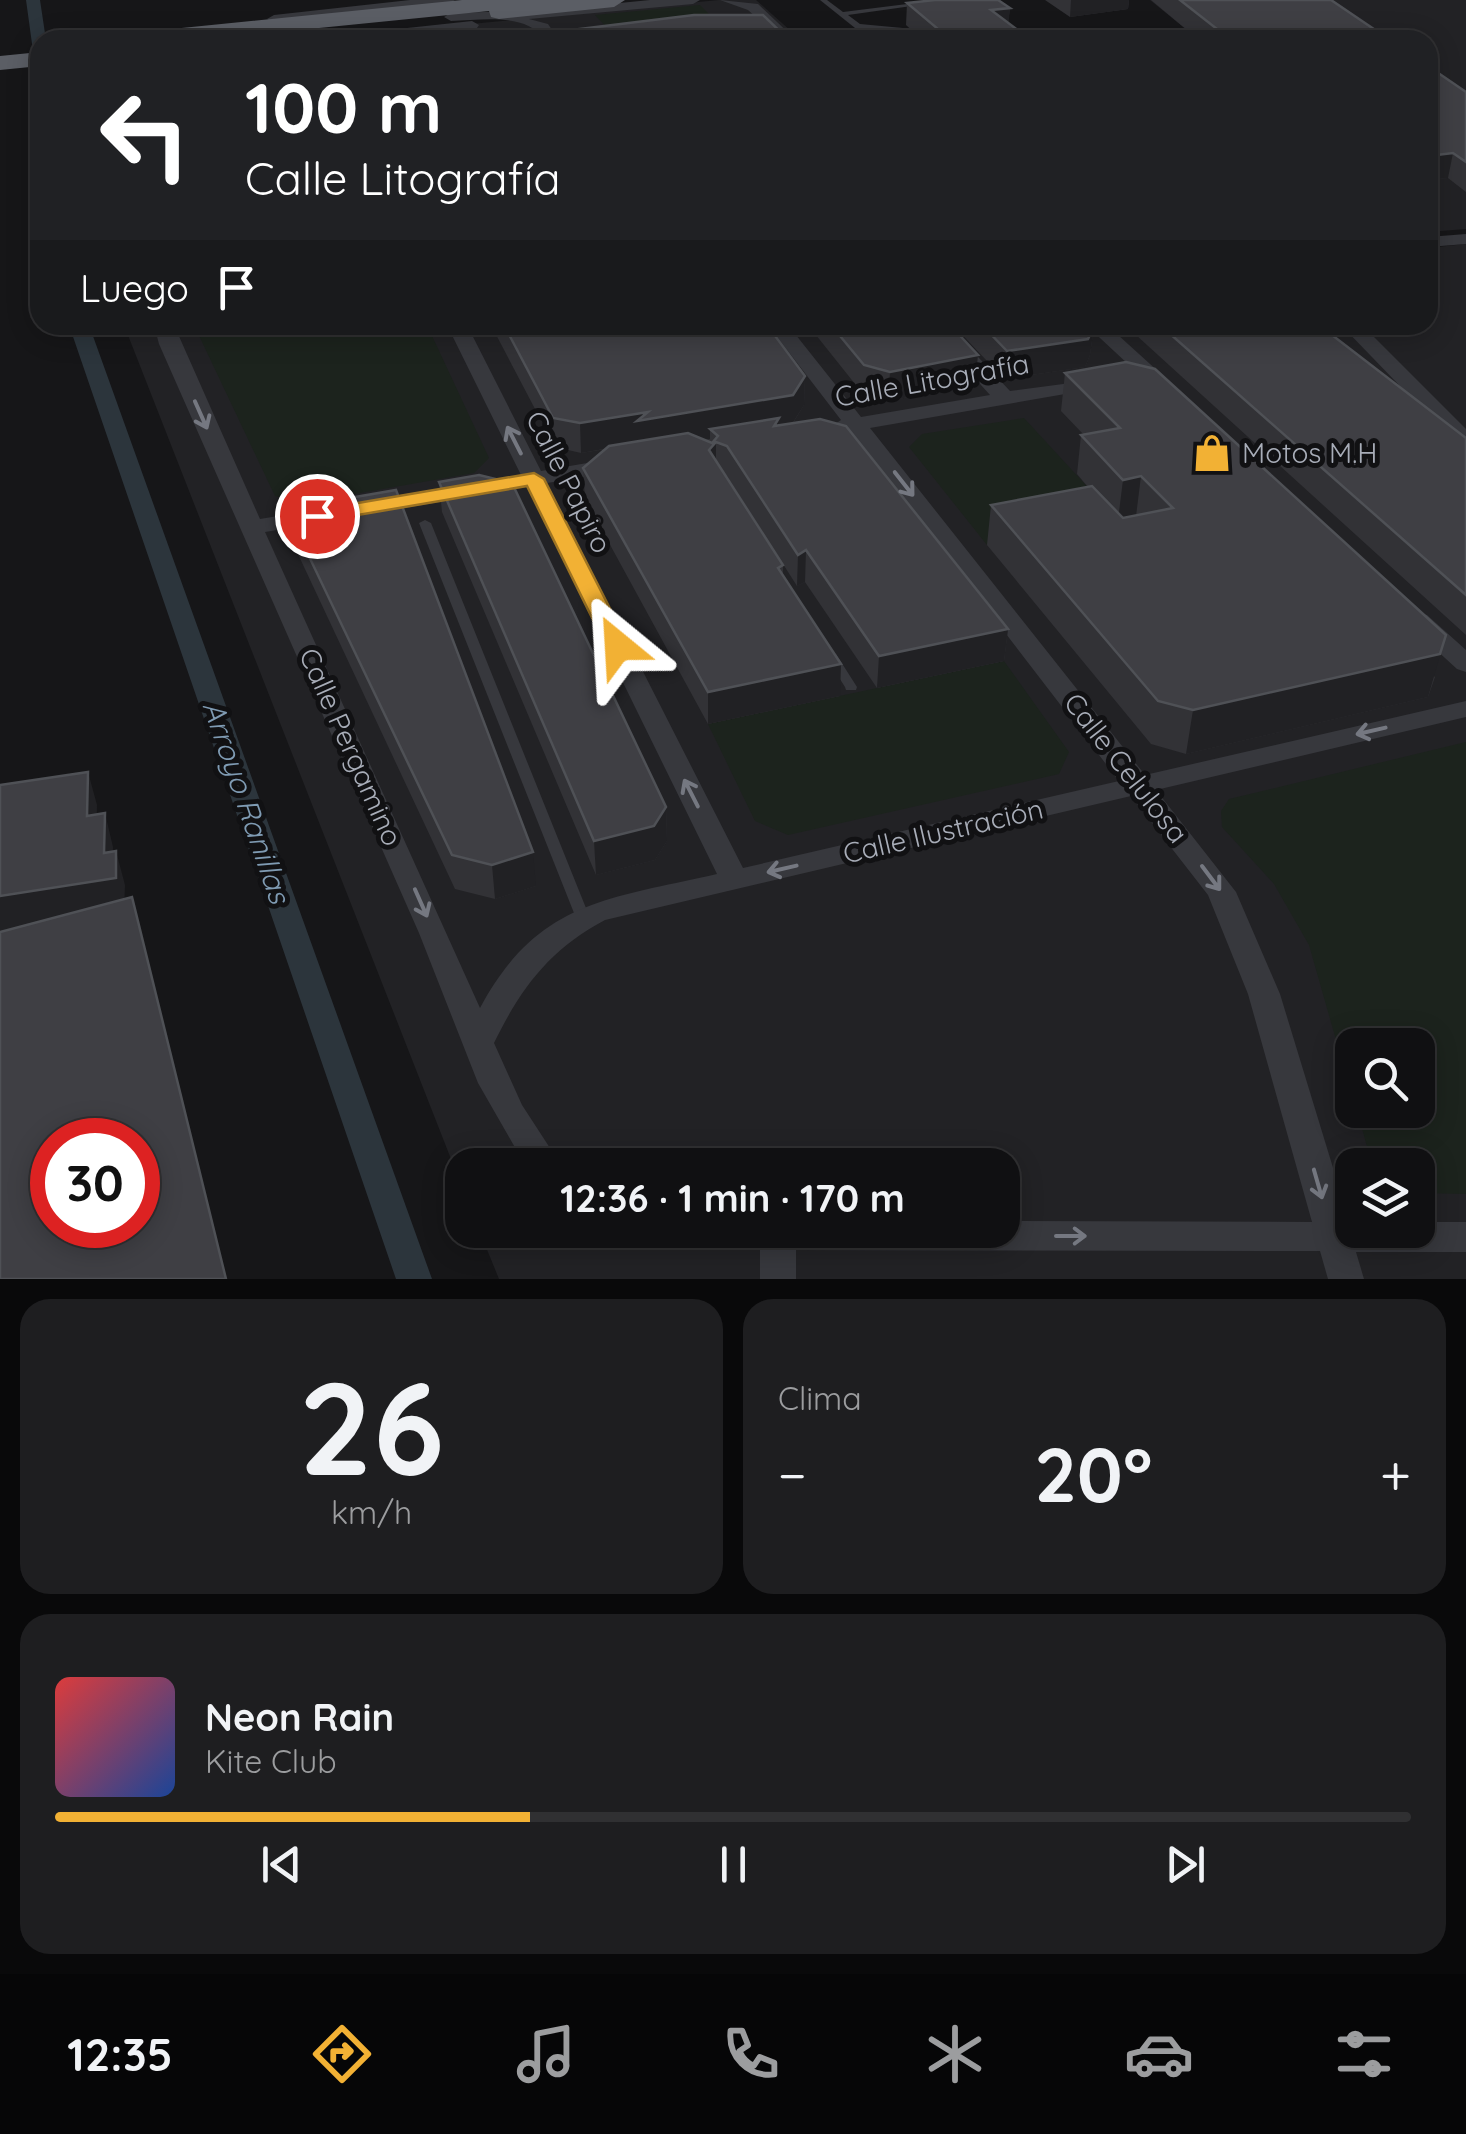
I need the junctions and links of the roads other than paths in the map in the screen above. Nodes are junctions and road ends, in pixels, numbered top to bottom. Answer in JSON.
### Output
{"nodes":[{"id":1,"x":692,"y":0,"type":"edge"},
{"id":2,"x":728,"y":0,"type":"edge"},
{"id":3,"x":823,"y":0,"type":"edge"},
{"id":4,"x":612,"y":4,"type":"edge"},
{"id":5,"x":928,"y":4,"type":"edge"},
{"id":6,"x":450,"y":8,"type":"edge"},
{"id":7,"x":524,"y":10,"type":"edge"},
{"id":8,"x":754,"y":13,"type":"edge"},
{"id":9,"x":841,"y":14,"type":"junction"},
{"id":10,"x":230,"y":30,"type":"edge"},
{"id":11,"x":261,"y":30,"type":"edge"},
{"id":12,"x":297,"y":30,"type":"edge"},
{"id":13,"x":397,"y":30,"type":"edge"},
{"id":14,"x":545,"y":30,"type":"edge"},
{"id":15,"x":776,"y":30,"type":"edge"},
{"id":16,"x":900,"y":30,"type":"edge"},
{"id":17,"x":30,"y":50,"type":"edge"},
{"id":18,"x":0,"y":54,"type":"edge"},
{"id":19,"x":30,"y":60,"type":"edge"},
{"id":20,"x":0,"y":64,"type":"edge"},
{"id":21,"x":1466,"y":238,"type":"edge"},
{"id":22,"x":1438,"y":241,"type":"edge"},
{"id":23,"x":167,"y":335,"type":"edge"},
{"id":24,"x":462,"y":335,"type":"edge"},
{"id":25,"x":786,"y":335,"type":"edge"},
{"id":26,"x":946,"y":335,"type":"edge"},
{"id":27,"x":1107,"y":335,"type":"edge"},
{"id":28,"x":1362,"y":335,"type":"edge"},
{"id":29,"x":1149,"y":374,"type":"junction"},
{"id":30,"x":1005,"y":398,"type":"junction"},
{"id":31,"x":1178,"y":400,"type":"edge"},
{"id":32,"x":856,"y":424,"type":"junction"},
{"id":33,"x":819,"y":430,"type":"edge"},
{"id":34,"x":1466,"y":441,"type":"edge"},
{"id":35,"x":638,"y":461,"type":"edge"},
{"id":36,"x":534,"y":479,"type":"junction"},
{"id":37,"x":421,"y":513,"type":"junction"},
{"id":38,"x":252,"y":528,"type":"junction"},
{"id":39,"x":1394,"y":598,"type":"edge"},
{"id":40,"x":820,"y":638,"type":"edge"},
{"id":41,"x":1466,"y":664,"type":"edge"},
{"id":42,"x":851,"y":687,"type":"dead end"},
{"id":43,"x":1466,"y":709,"type":"edge"},
{"id":44,"x":1141,"y":785,"type":"junction"},
{"id":45,"x":735,"y":880,"type":"junction"},
{"id":46,"x":583,"y":918,"type":"junction"},
{"id":47,"x":479,"y":1041,"type":"junction"},
{"id":48,"x":530,"y":1148,"type":"edge"},
{"id":49,"x":1020,"y":1236,"type":"edge"},
{"id":50,"x":1334,"y":1237,"type":"junction"},
{"id":51,"x":1466,"y":1237,"type":"edge"},
{"id":52,"x":778,"y":1248,"type":"edge"},
{"id":53,"x":778,"y":1279,"type":"edge"},
{"id":54,"x":1346,"y":1279,"type":"edge"}],
"edges":[{"from":1,"to":4,"type":"street"},
{"from":2,"to":8,"type":"street"},
{"from":3,"to":9,"type":"lane"},
{"from":4,"to":6,"type":"highway"},
{"from":4,"to":7,"type":"street"},
{"from":5,"to":9,"type":"lane"},
{"from":6,"to":10,"type":"street"},
{"from":6,"to":12,"type":"highway"},
{"from":7,"to":11,"type":"highway"},
{"from":7,"to":13,"type":"street"},
{"from":7,"to":14,"type":"street"},
{"from":8,"to":15,"type":"street"},
{"from":9,"to":16,"type":"lane"},
{"from":17,"to":18,"type":"highway"},
{"from":19,"to":20,"type":"highway"},
{"from":21,"to":22,"type":"street"},
{"from":23,"to":38,"type":"street","name":"Calle Pergamino","one_way":true},
{"from":36,"to":24,"type":"street","name":"Calle Papiro","one_way":true},
{"from":25,"to":32,"type":"street","name":"Calle Celulosa"},
{"from":26,"to":30,"type":"street"},
{"from":27,"to":29,"type":"street"},
{"from":28,"to":34,"type":"street"},
{"from":29,"to":30,"type":"street","name":"Calle Litografía"},
{"from":29,"to":31,"type":"street"},
{"from":30,"to":32,"type":"street","name":"Calle Litografía"},
{"from":32,"to":33,"type":"street","name":"Calle Litografía"},
{"from":32,"to":44,"type":"street","name":"Calle Celulosa","one_way":true},
{"from":35,"to":36,"type":"street"},
{"from":36,"to":37,"type":"street"},
{"from":45,"to":36,"type":"street","name":"Calle Papiro","one_way":true},
{"from":37,"to":38,"type":"street"},
{"from":37,"to":46,"type":"lane"},
{"from":38,"to":47,"type":"street","name":"Calle Pergamino","one_way":true},
{"from":39,"to":41,"type":"street"},
{"from":40,"to":42,"type":"lane"},
{"from":43,"to":44,"type":"street","name":"Calle Ilustración","one_way":true},
{"from":44,"to":45,"type":"street","name":"Calle Ilustración","one_way":true},
{"from":44,"to":50,"type":"street","name":"Calle Celulosa","one_way":true},
{"from":45,"to":46,"type":"street","name":"Calle Ilustración"},
{"from":46,"to":47,"type":"street","name":"Calle Ilustración"},
{"from":47,"to":48,"type":"street","name":"Calle Pergamino"},
{"from":49,"to":50,"type":"street","one_way":true},
{"from":50,"to":51,"type":"street"},
{"from":50,"to":54,"type":"street","name":"Calle Celulosa"},
{"from":52,"to":53,"type":"street"}]}
